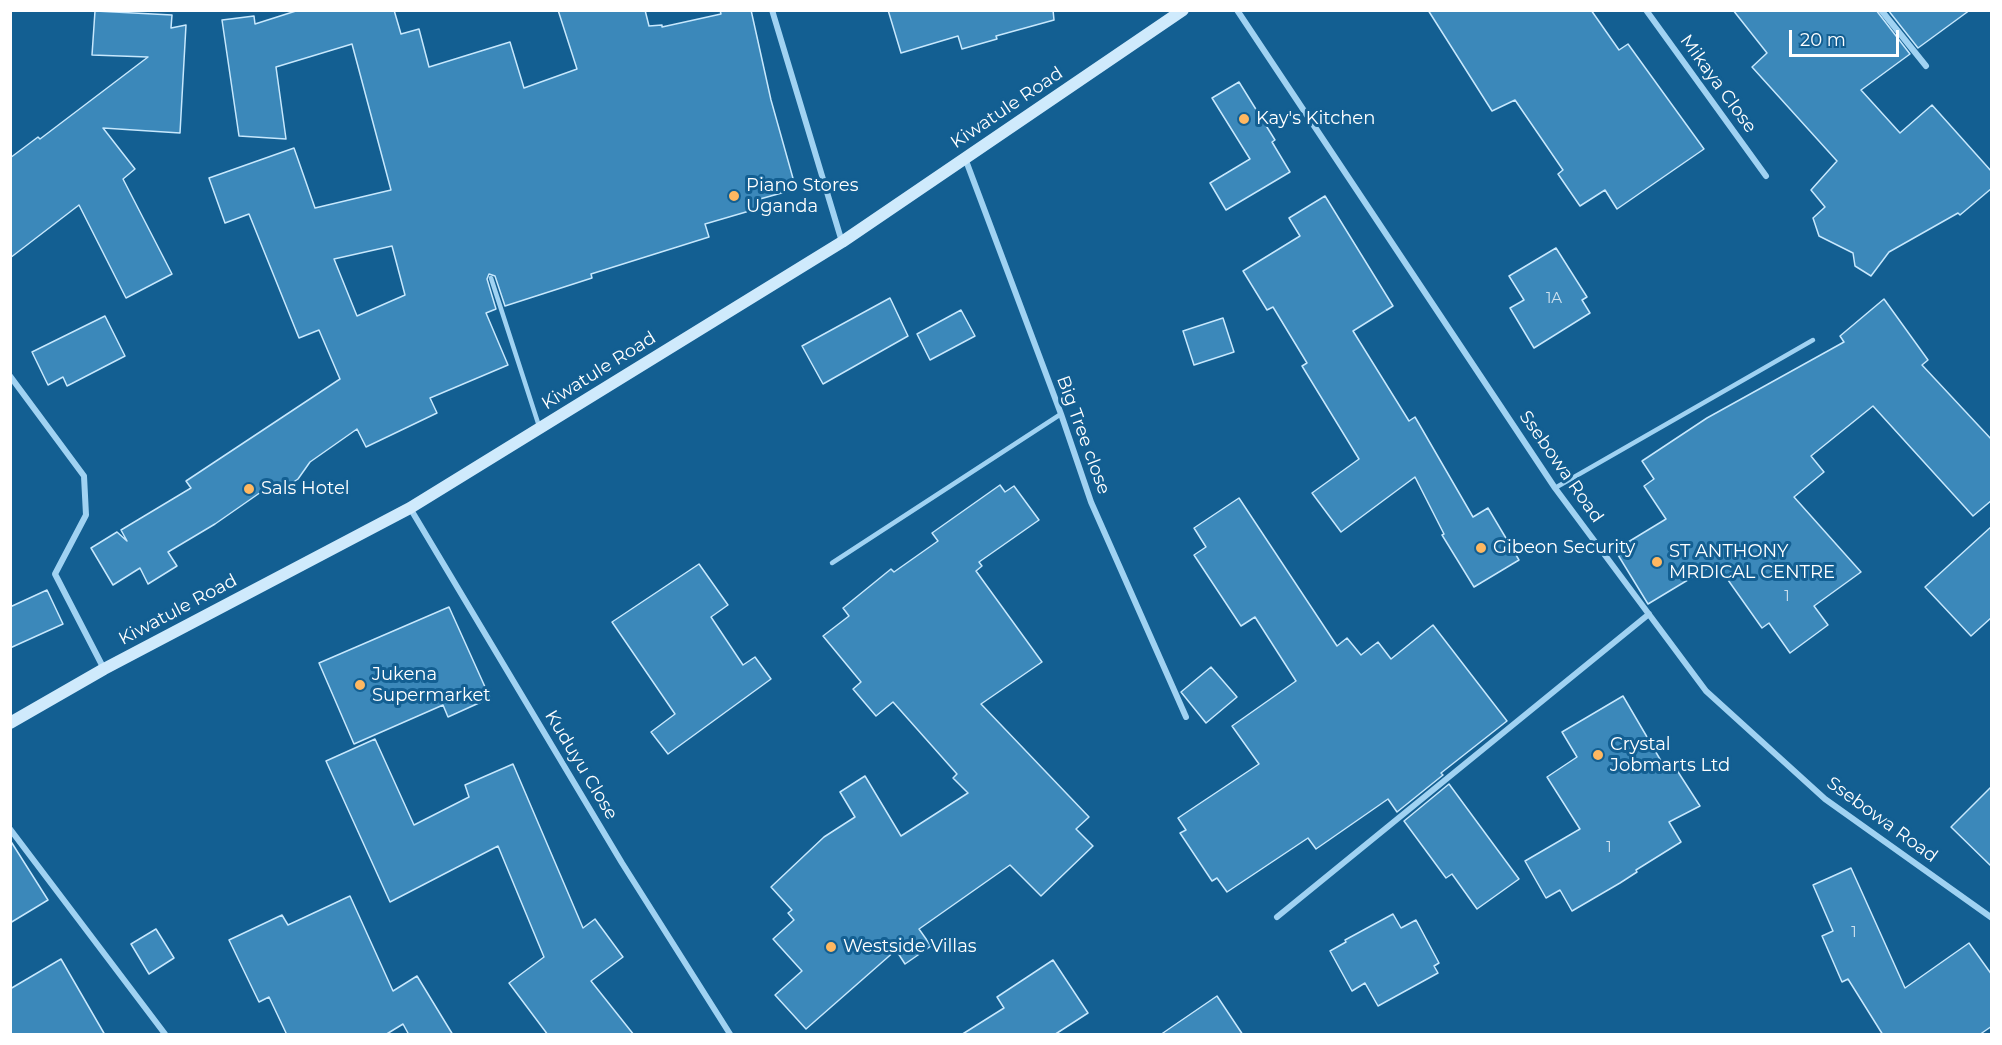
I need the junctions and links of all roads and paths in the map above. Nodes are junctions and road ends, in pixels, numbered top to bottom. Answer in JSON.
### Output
{"nodes":[{"id":1,"x":772,"y":10,"type":"edge"},
{"id":2,"x":1183,"y":10,"type":"edge"},
{"id":3,"x":1237,"y":10,"type":"edge"},
{"id":4,"x":1646,"y":10,"type":"edge"},
{"id":5,"x":1881,"y":10,"type":"edge"},
{"id":6,"x":1926,"y":66,"type":"dead end"},
{"id":7,"x":965,"y":158,"type":"junction"},
{"id":8,"x":1766,"y":176,"type":"dead end"},
{"id":9,"x":842,"y":242,"type":"junction"},
{"id":10,"x":491,"y":278,"type":"dead end"},
{"id":11,"x":1813,"y":340,"type":"dead end"},
{"id":12,"x":10,"y":376,"type":"edge"},
{"id":13,"x":1061,"y":414,"type":"junction"},
{"id":14,"x":539,"y":429,"type":"junction"},
{"id":15,"x":1555,"y":488,"type":"junction"},
{"id":16,"x":410,"y":508,"type":"junction"},
{"id":17,"x":832,"y":562,"type":"dead end"},
{"id":18,"x":1649,"y":614,"type":"junction"},
{"id":19,"x":104,"y":669,"type":"junction"},
{"id":20,"x":1186,"y":717,"type":"dead end"},
{"id":21,"x":10,"y":723,"type":"edge"},
{"id":22,"x":10,"y":829,"type":"edge"},
{"id":23,"x":1277,"y":917,"type":"dead end"},
{"id":24,"x":1992,"y":918,"type":"edge"},
{"id":25,"x":165,"y":1035,"type":"edge"},
{"id":26,"x":730,"y":1035,"type":"edge"}],
"edges":[{"from":1,"to":9,"type":"street"},
{"from":2,"to":7,"type":"main road","name":"Kiwatule Road"},
{"from":3,"to":15,"type":"street","name":"Ssebowa Road"},
{"from":4,"to":8,"type":"street","name":"Mikaya Close"},
{"from":5,"to":6,"type":"street"},
{"from":7,"to":9,"type":"main road","name":"Kiwatule Road"},
{"from":7,"to":13,"type":"street","name":"Big Tree close"},
{"from":9,"to":14,"type":"main road","name":"Kiwatule Road"},
{"from":10,"to":14,"type":"lane"},
{"from":11,"to":15,"type":"lane"},
{"from":12,"to":19,"type":"street"},
{"from":13,"to":17,"type":"lane"},
{"from":13,"to":20,"type":"street","name":"Big Tree close"},
{"from":14,"to":16,"type":"main road","name":"Kiwatule Road"},
{"from":15,"to":18,"type":"street","name":"Ssebowa Road"},
{"from":16,"to":19,"type":"main road","name":"Kiwatule Road"},
{"from":16,"to":26,"type":"street","name":"Kuduyu Close"},
{"from":18,"to":23,"type":"street"},
{"from":18,"to":24,"type":"street","name":"Ssebowa Road"},
{"from":19,"to":21,"type":"main road","name":"Kiwatule Road"},
{"from":22,"to":25,"type":"street"}]}
